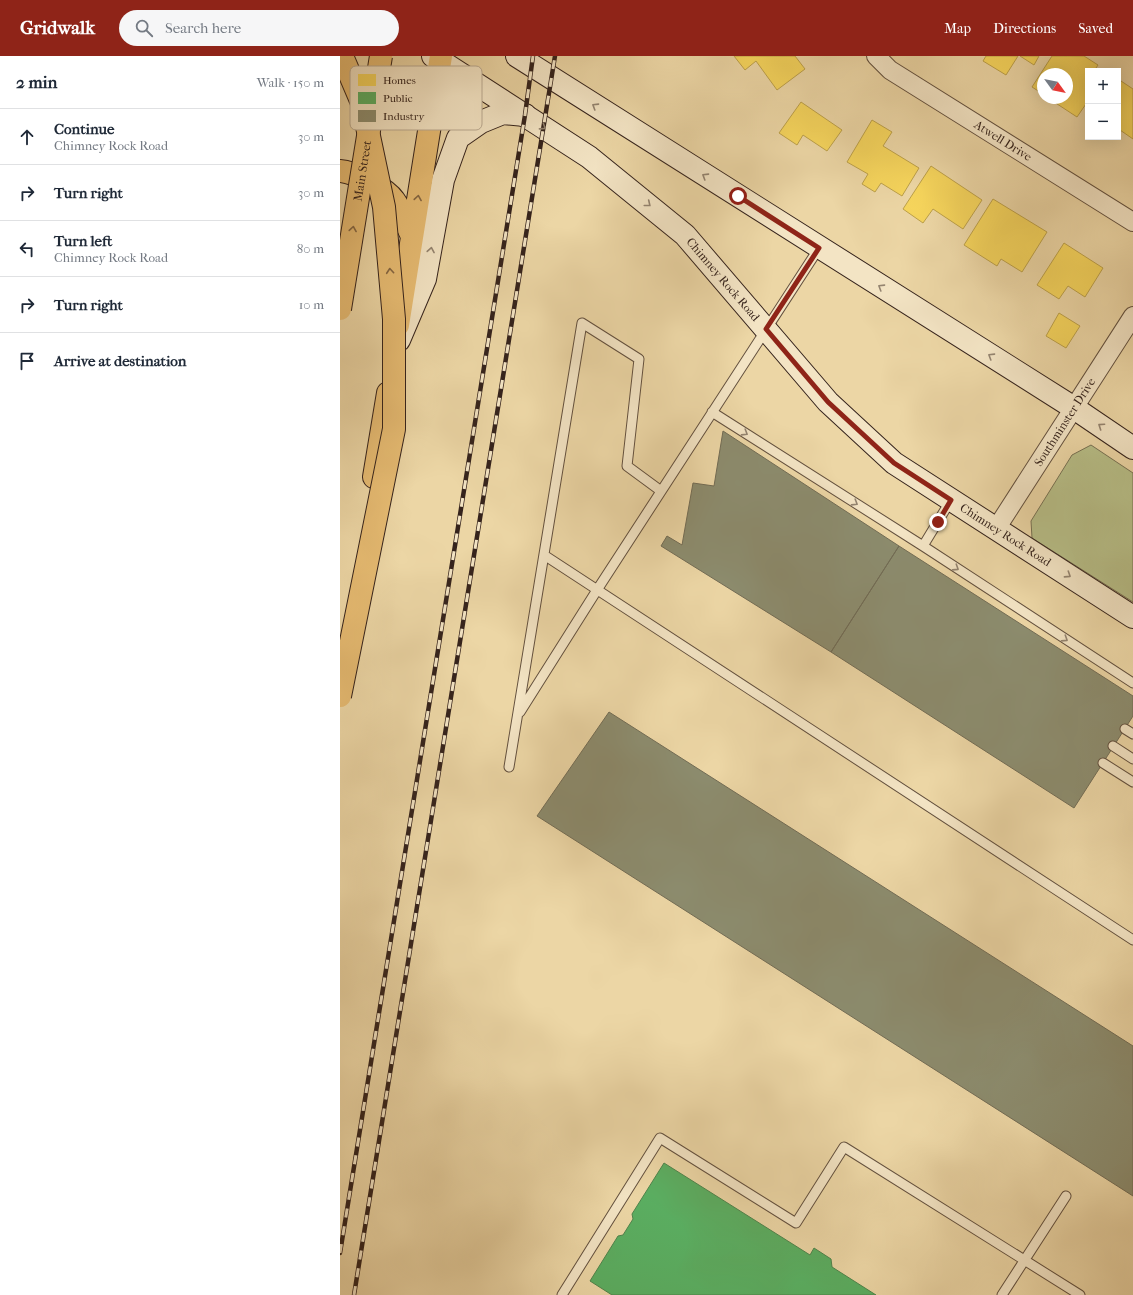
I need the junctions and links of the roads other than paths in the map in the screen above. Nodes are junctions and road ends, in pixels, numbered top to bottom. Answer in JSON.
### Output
{"nodes":[{"id":1,"x":342,"y":56,"type":"edge"},
{"id":2,"x":382,"y":56,"type":"edge"},
{"id":3,"x":517,"y":56,"type":"edge"},
{"id":4,"x":876,"y":56,"type":"edge"},
{"id":5,"x":438,"y":57,"type":"edge"},
{"id":6,"x":380,"y":66,"type":"edge"},
{"id":7,"x":452,"y":66,"type":"edge"},
{"id":8,"x":350,"y":75,"type":"edge"},
{"id":9,"x":482,"y":86,"type":"edge"},
{"id":10,"x":525,"y":115,"type":"junction"},
{"id":11,"x":482,"y":122,"type":"edge"},
{"id":12,"x":368,"y":130,"type":"edge"},
{"id":13,"x":370,"y":130,"type":"edge"},
{"id":14,"x":427,"y":130,"type":"edge"},
{"id":15,"x":470,"y":130,"type":"edge"},
{"id":16,"x":340,"y":171,"type":"edge"},
{"id":17,"x":1133,"y":222,"type":"edge"},
{"id":18,"x":412,"y":236,"type":"junction"},
{"id":19,"x":819,"y":248,"type":"junction"},
{"id":20,"x":340,"y":309,"type":"edge"},
{"id":21,"x":1133,"y":316,"type":"edge"},
{"id":22,"x":766,"y":329,"type":"junction"},
{"id":23,"x":394,"y":352,"type":"junction"},
{"id":24,"x":1074,"y":408,"type":"junction"},
{"id":25,"x":712,"y":412,"type":"junction"},
{"id":26,"x":1133,"y":448,"type":"edge"},
{"id":27,"x":661,"y":490,"type":"junction"},
{"id":28,"x":951,"y":500,"type":"junction"},
{"id":29,"x":996,"y":529,"type":"junction"},
{"id":30,"x":923,"y":546,"type":"junction"},
{"id":31,"x":544,"y":555,"type":"junction"},
{"id":32,"x":597,"y":590,"type":"junction"},
{"id":33,"x":1133,"y":617,"type":"edge"},
{"id":34,"x":1133,"y":684,"type":"edge"},
{"id":35,"x":340,"y":696,"type":"edge"},
{"id":36,"x":517,"y":717,"type":"junction"},
{"id":37,"x":1113,"y":746,"type":"dead end"},
{"id":38,"x":1133,"y":759,"type":"edge"},
{"id":39,"x":1102,"y":763,"type":"dead end"},
{"id":40,"x":509,"y":767,"type":"dead end"},
{"id":41,"x":1133,"y":782,"type":"edge"},
{"id":42,"x":1133,"y":940,"type":"edge"},
{"id":43,"x":1066,"y":1196,"type":"dead end"},
{"id":44,"x":1024,"y":1260,"type":"junction"},
{"id":45,"x":562,"y":1295,"type":"edge"},
{"id":46,"x":1002,"y":1295,"type":"edge"},
{"id":47,"x":1080,"y":1295,"type":"edge"}],
"edges":[{"from":8,"to":1,"type":"highway","one_way":true,"bridge":true},
{"from":6,"to":2,"type":"highway","name":"Main Street","one_way":true,"bridge":true},
{"from":19,"to":3,"type":"main road","one_way":true},
{"from":4,"to":17,"type":"street","name":"Atwell Drive"},
{"from":5,"to":7,"type":"main road","name":"Chimney Rock Road"},
{"from":9,"to":10,"type":"main road","name":"Chimney Rock Road"},
{"from":11,"to":10,"type":"main road","one_way":true},
{"from":10,"to":22,"type":"main road","name":"Chimney Rock Road","one_way":true},
{"from":35,"to":12,"type":"highway","one_way":true,"bridge":true},
{"from":20,"to":13,"type":"highway","name":"Main Street","one_way":true,"bridge":true},
{"from":18,"to":14,"type":"highway","one_way":true},
{"from":23,"to":15,"type":"main road","one_way":true},
{"from":16,"to":18,"type":"highway"},
{"from":18,"to":23,"type":"highway"},
{"from":19,"to":22,"type":"lane"},
{"from":24,"to":19,"type":"main road","one_way":true},
{"from":21,"to":24,"type":"street","name":"Southminster Drive"},
{"from":22,"to":25,"type":"lane"},
{"from":22,"to":28,"type":"main road","name":"Chimney Rock Road"},
{"from":23,"to":35,"type":"highway"},
{"from":26,"to":24,"type":"main road","one_way":true},
{"from":24,"to":29,"type":"street","name":"Southminster Drive"},
{"from":25,"to":27,"type":"lane"},
{"from":25,"to":30,"type":"lane","one_way":true},
{"from":27,"to":31,"type":"lane"},
{"from":27,"to":32,"type":"lane"},
{"from":28,"to":29,"type":"main road","name":"Chimney Rock Road"},
{"from":28,"to":30,"type":"lane"},
{"from":29,"to":33,"type":"main road","name":"Chimney Rock Road","one_way":true},
{"from":30,"to":34,"type":"lane","one_way":true},
{"from":31,"to":32,"type":"lane"},
{"from":31,"to":36,"type":"lane"},
{"from":32,"to":36,"type":"lane"},
{"from":32,"to":42,"type":"lane"},
{"from":36,"to":40,"type":"lane"},
{"from":37,"to":38,"type":"lane"},
{"from":39,"to":41,"type":"lane"},
{"from":43,"to":44,"type":"lane"},
{"from":44,"to":45,"type":"lane"},
{"from":44,"to":46,"type":"lane"},
{"from":44,"to":47,"type":"lane"}]}
